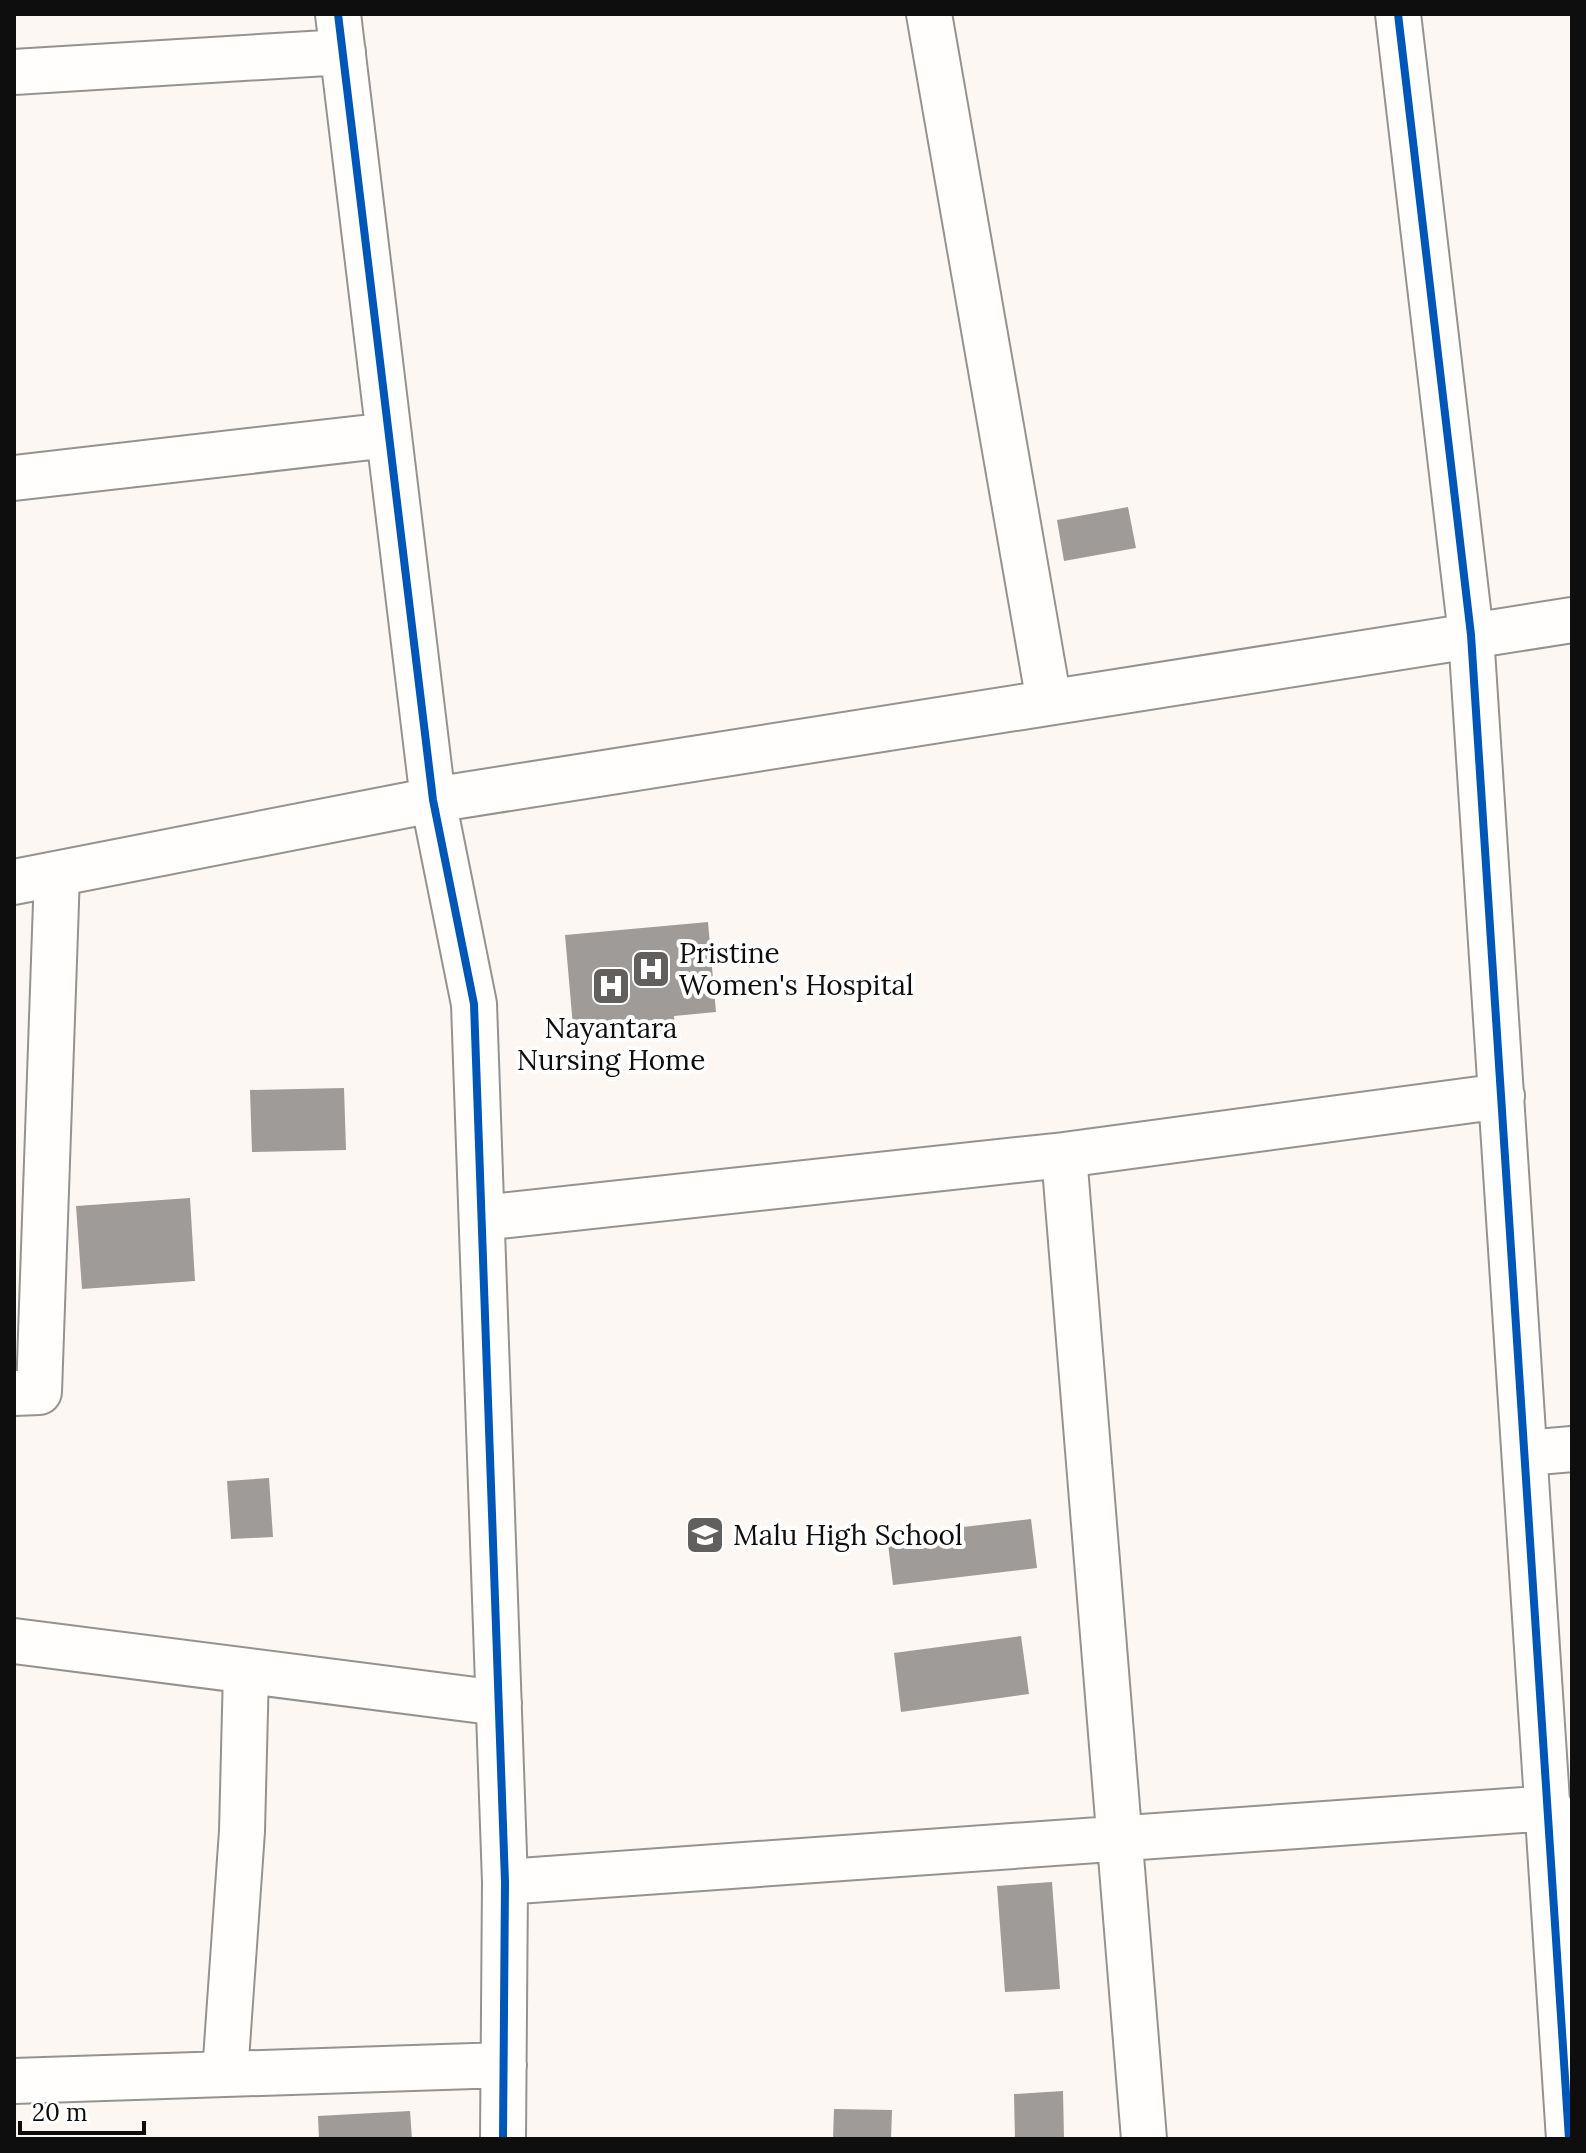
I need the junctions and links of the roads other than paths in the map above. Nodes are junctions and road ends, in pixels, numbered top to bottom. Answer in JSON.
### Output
{"nodes":[{"id":1,"x":929,"y":14,"type":"edge"},
{"id":2,"x":1398,"y":14,"type":"edge"},
{"id":3,"x":340,"y":33,"type":"edge"},
{"id":4,"x":14,"y":72,"type":"edge"},
{"id":5,"x":389,"y":435,"type":"junction"},
{"id":6,"x":14,"y":478,"type":"edge"},
{"id":7,"x":1572,"y":620,"type":"edge"},
{"id":8,"x":1471,"y":635,"type":"junction"},
{"id":9,"x":1049,"y":702,"type":"junction"},
{"id":10,"x":433,"y":800,"type":"junction"},
{"id":11,"x":57,"y":874,"type":"junction"},
{"id":12,"x":14,"y":882,"type":"edge"},
{"id":13,"x":1502,"y":1096,"type":"junction"},
{"id":14,"x":1064,"y":1155,"type":"junction"},
{"id":15,"x":482,"y":1218,"type":"junction"},
{"id":16,"x":14,"y":1393,"type":"edge"},
{"id":17,"x":1572,"y":1449,"type":"edge"},
{"id":18,"x":1526,"y":1453,"type":"junction"},
{"id":19,"x":14,"y":1641,"type":"edge"},
{"id":20,"x":246,"y":1671,"type":"junction"},
{"id":21,"x":499,"y":1703,"type":"junction"},
{"id":22,"x":1550,"y":1808,"type":"junction"},
{"id":23,"x":1120,"y":1839,"type":"junction"},
{"id":24,"x":505,"y":1882,"type":"junction"},
{"id":25,"x":504,"y":2065,"type":"junction"},
{"id":26,"x":225,"y":2074,"type":"junction"},
{"id":27,"x":14,"y":2081,"type":"edge"},
{"id":28,"x":503,"y":2139,"type":"edge"},
{"id":29,"x":1144,"y":2139,"type":"edge"},
{"id":30,"x":1569,"y":2139,"type":"edge"}],
"edges":[{"from":1,"to":9,"type":"street"},
{"from":2,"to":8,"type":"street"},
{"from":3,"to":4,"type":"street"},
{"from":3,"to":5,"type":"street"},
{"from":5,"to":6,"type":"street"},
{"from":5,"to":10,"type":"street"},
{"from":7,"to":8,"type":"street"},
{"from":8,"to":9,"type":"street"},
{"from":8,"to":13,"type":"street"},
{"from":9,"to":10,"type":"street"},
{"from":10,"to":11,"type":"street"},
{"from":10,"to":15,"type":"street"},
{"from":11,"to":12,"type":"street"},
{"from":11,"to":16,"type":"street"},
{"from":13,"to":14,"type":"street"},
{"from":13,"to":18,"type":"street"},
{"from":14,"to":15,"type":"street"},
{"from":14,"to":23,"type":"street"},
{"from":15,"to":21,"type":"street"},
{"from":17,"to":18,"type":"street"},
{"from":18,"to":22,"type":"street"},
{"from":19,"to":20,"type":"street"},
{"from":20,"to":21,"type":"street"},
{"from":20,"to":26,"type":"street"},
{"from":21,"to":24,"type":"street"},
{"from":22,"to":23,"type":"street"},
{"from":22,"to":30,"type":"street"},
{"from":23,"to":24,"type":"street"},
{"from":23,"to":29,"type":"street"},
{"from":24,"to":25,"type":"street"},
{"from":25,"to":26,"type":"street"},
{"from":25,"to":28,"type":"street"},
{"from":26,"to":27,"type":"street"}]}
